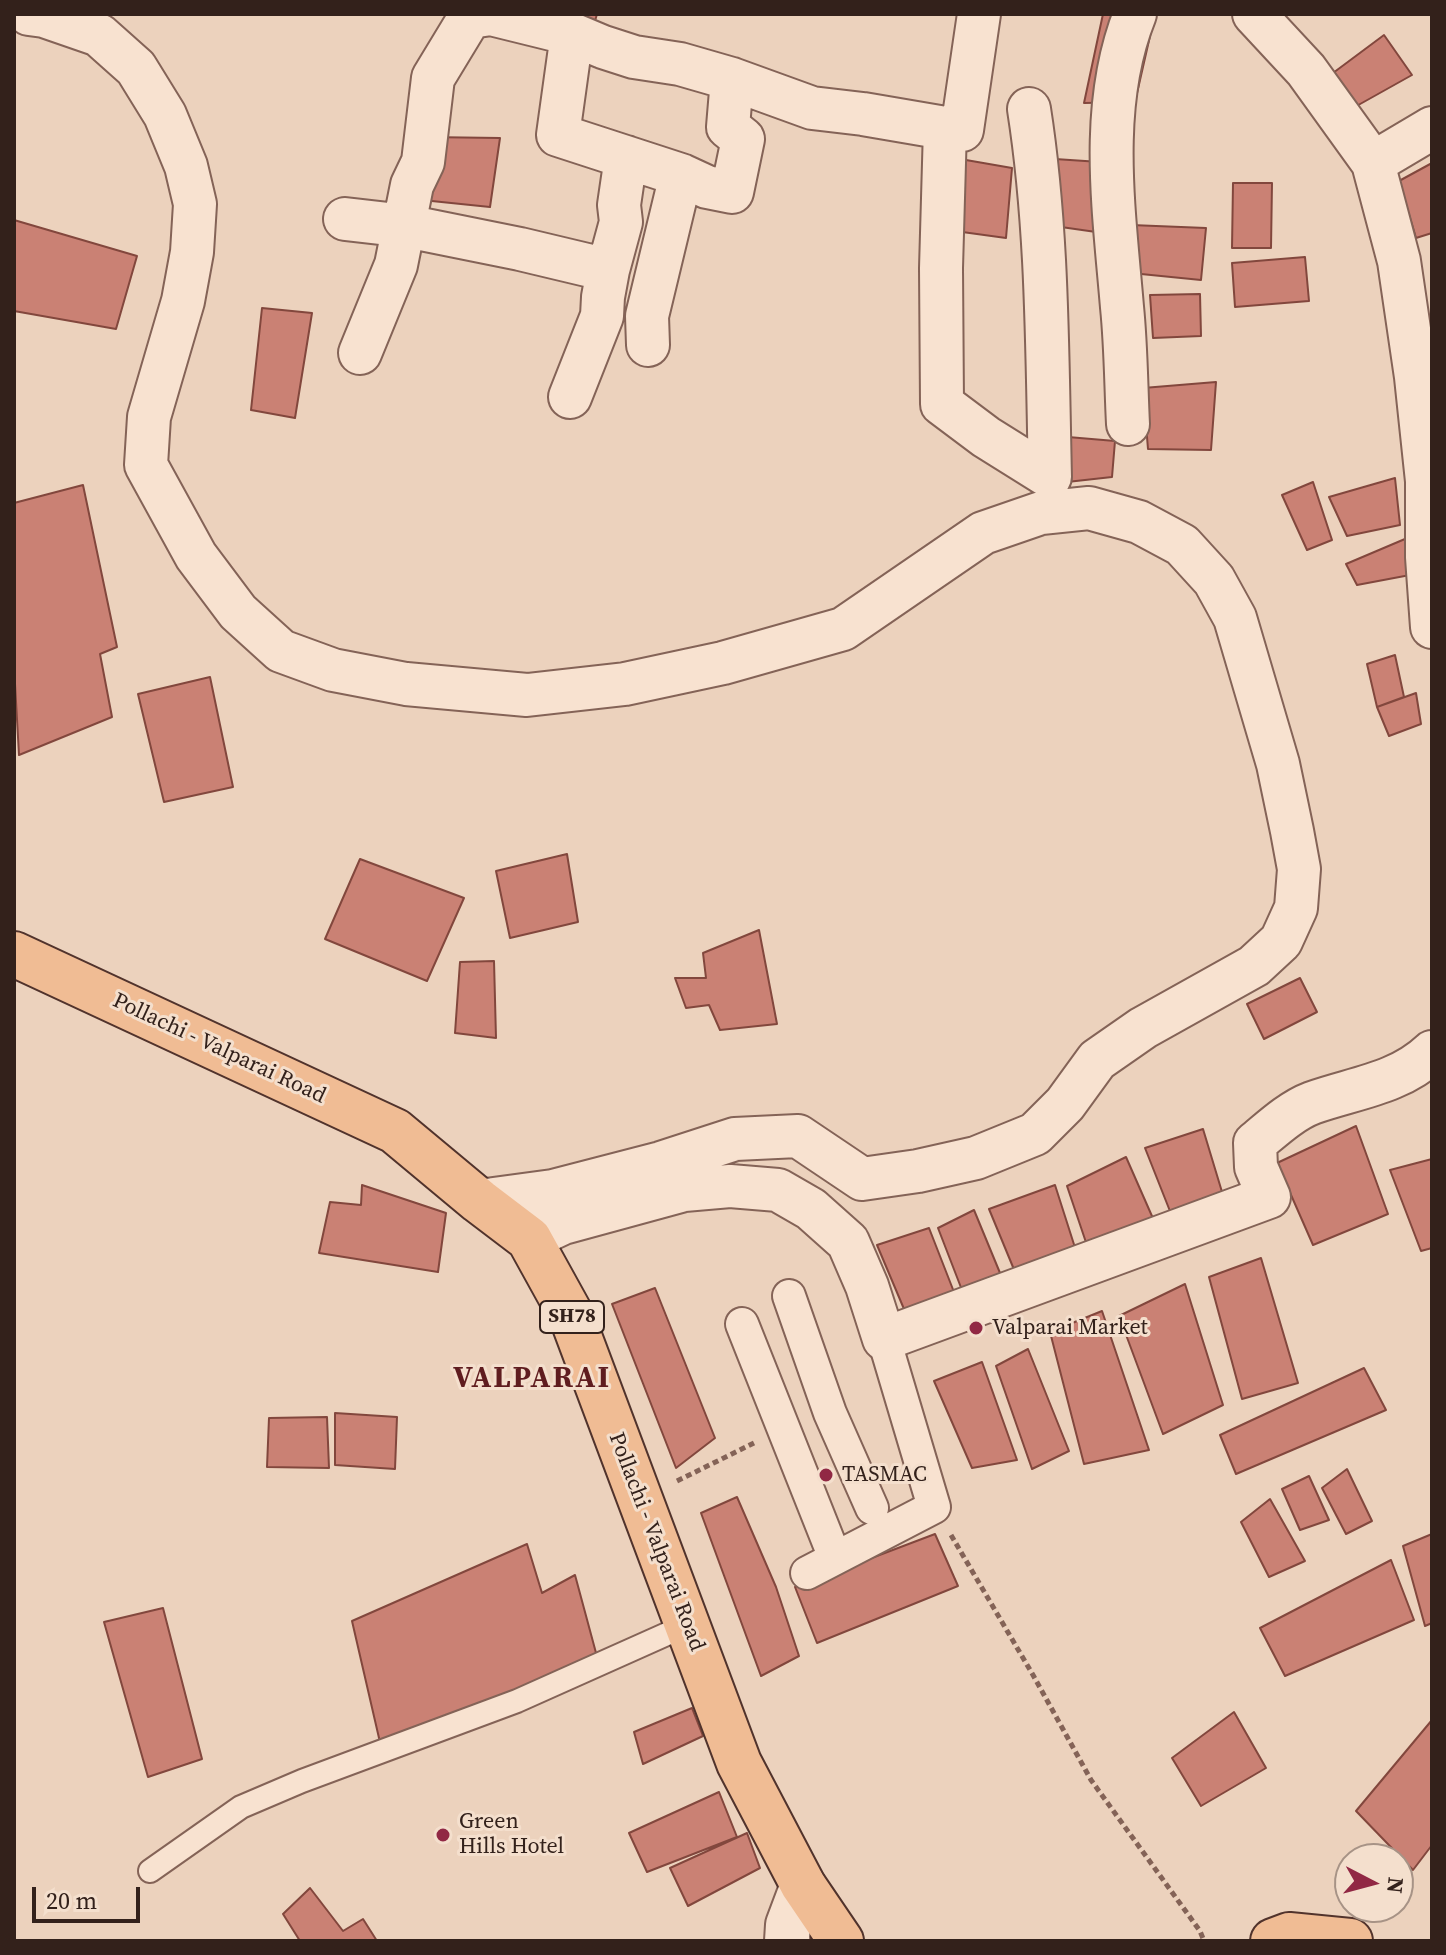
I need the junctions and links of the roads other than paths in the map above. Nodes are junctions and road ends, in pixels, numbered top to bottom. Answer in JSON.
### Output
{"nodes":[{"id":1,"x":29,"y":14,"type":"edge"},
{"id":2,"x":979,"y":14,"type":"edge"},
{"id":3,"x":1135,"y":14,"type":"edge"},
{"id":4,"x":1254,"y":14,"type":"edge"},
{"id":5,"x":572,"y":34,"type":"junction"},
{"id":6,"x":732,"y":79,"type":"junction"},
{"id":7,"x":1029,"y":109,"type":"dead end"},
{"id":8,"x":945,"y":128,"type":"junction"},
{"id":9,"x":1432,"y":128,"type":"edge"},
{"id":10,"x":626,"y":157,"type":"junction"},
{"id":11,"x":1373,"y":163,"type":"junction"},
{"id":12,"x":681,"y":175,"type":"junction"},
{"id":13,"x":345,"y":219,"type":"dead end"},
{"id":14,"x":406,"y":226,"type":"junction"},
{"id":15,"x":608,"y":270,"type":"junction"},
{"id":16,"x":648,"y":345,"type":"dead end"},
{"id":17,"x":360,"y":353,"type":"dead end"},
{"id":18,"x":570,"y":397,"type":"dead end"},
{"id":19,"x":1128,"y":424,"type":"dead end"},
{"id":20,"x":1432,"y":627,"type":"edge"},
{"id":21,"x":14,"y":954,"type":"edge"},
{"id":22,"x":1432,"y":1052,"type":"edge"},
{"id":23,"x":479,"y":1201,"type":"junction"},
{"id":24,"x":529,"y":1239,"type":"junction"},
{"id":25,"x":789,"y":1296,"type":"dead end"},
{"id":26,"x":742,"y":1324,"type":"dead end"},
{"id":27,"x":884,"y":1339,"type":"junction"},
{"id":28,"x":882,"y":1518,"type":"junction"},
{"id":29,"x":687,"y":1625,"type":"junction"},
{"id":30,"x":150,"y":1871,"type":"dead end"},
{"id":31,"x":803,"y":1885,"type":"junction"},
{"id":32,"x":787,"y":1941,"type":"edge"},
{"id":33,"x":841,"y":1941,"type":"edge"},
{"id":34,"x":1273,"y":1941,"type":"edge"},
{"id":35,"x":1350,"y":1941,"type":"edge"}],
"edges":[{"from":1,"to":23,"type":"street"},
{"from":2,"to":8,"type":"street"},
{"from":3,"to":19,"type":"street"},
{"from":4,"to":11,"type":"street"},
{"from":5,"to":6,"type":"street"},
{"from":5,"to":10,"type":"street"},
{"from":5,"to":14,"type":"street"},
{"from":6,"to":8,"type":"street"},
{"from":6,"to":12,"type":"street"},
{"from":7,"to":8,"type":"street"},
{"from":9,"to":11,"type":"street"},
{"from":10,"to":12,"type":"street"},
{"from":10,"to":15,"type":"street"},
{"from":11,"to":20,"type":"street"},
{"from":12,"to":16,"type":"street"},
{"from":13,"to":14,"type":"street"},
{"from":14,"to":15,"type":"street"},
{"from":14,"to":17,"type":"street"},
{"from":15,"to":18,"type":"street"},
{"from":21,"to":23,"type":"main road","name":"Pollachi - Valparai Road","number":"SH78"},
{"from":22,"to":27,"type":"street"},
{"from":23,"to":24,"type":"main road","name":"Pollachi - Valparai Road","number":"SH78"},
{"from":24,"to":27,"type":"street"},
{"from":24,"to":29,"type":"main road","name":"Pollachi - Valparai Road","number":"SH78"},
{"from":25,"to":28,"type":"street"},
{"from":26,"to":28,"type":"street"},
{"from":27,"to":28,"type":"street"},
{"from":29,"to":30,"type":"lane"},
{"from":29,"to":31,"type":"main road","name":"Pollachi - Valparai Road","number":"SH78"},
{"from":31,"to":32,"type":"street"},
{"from":31,"to":33,"type":"main road","name":"Pollachi - Valparai Road","number":"SH78"},
{"from":34,"to":35,"type":"main road"}]}
